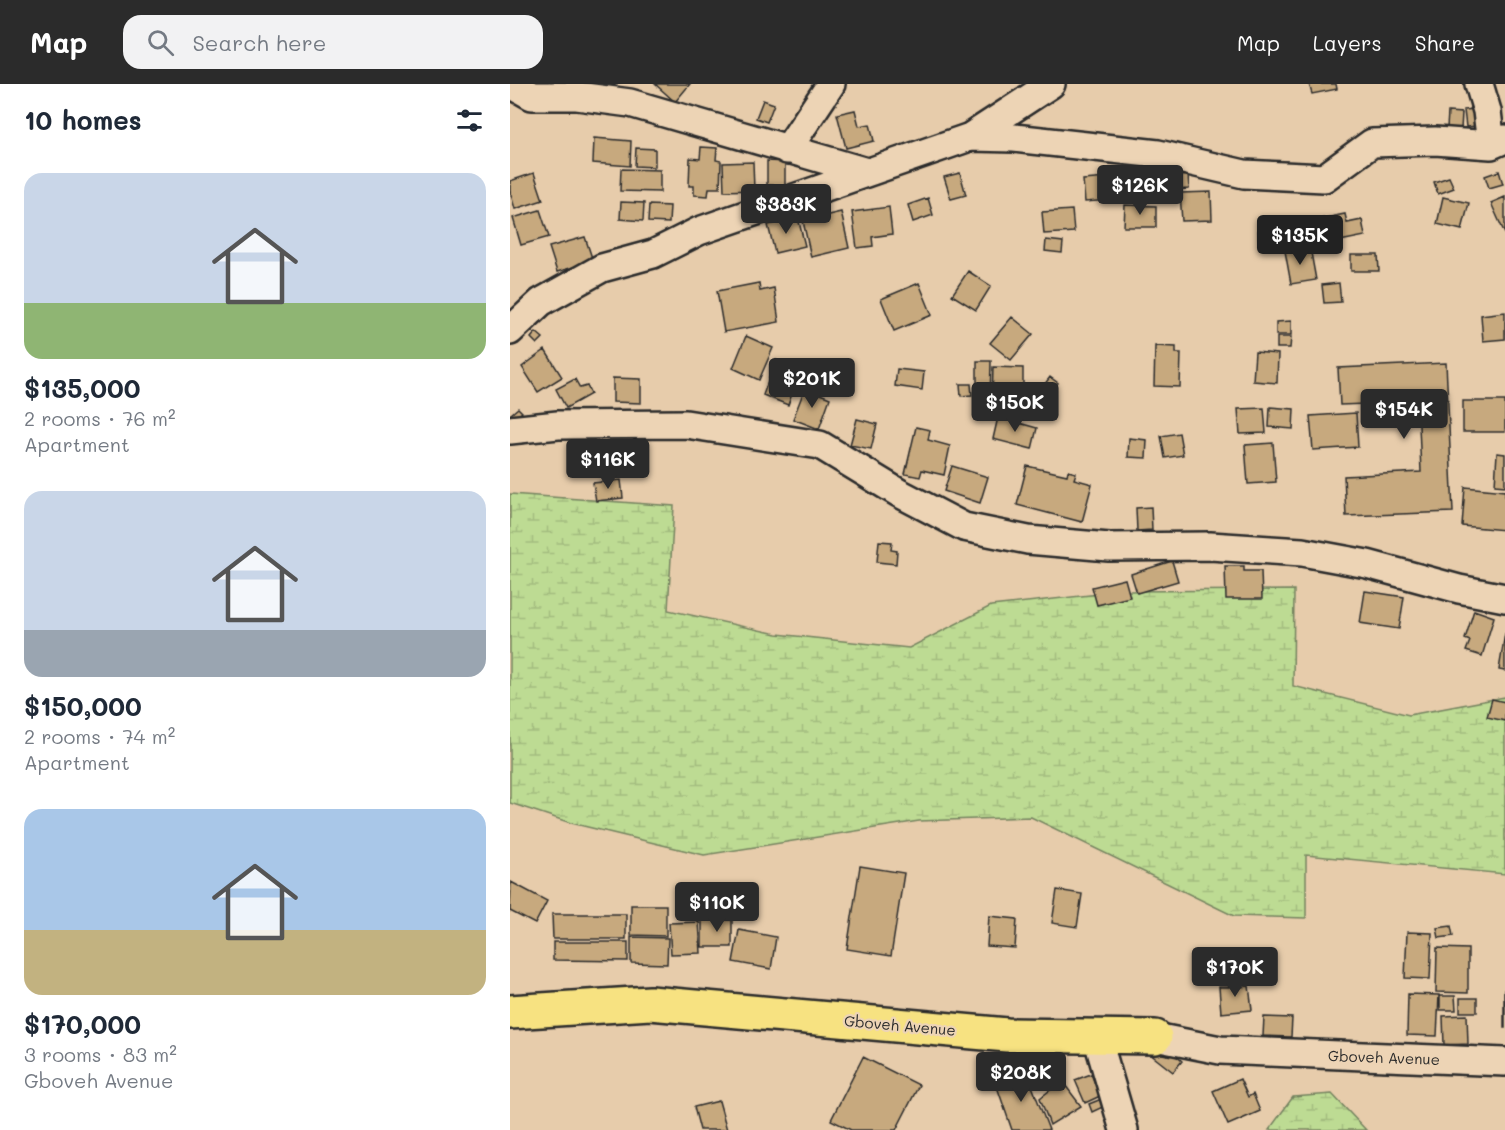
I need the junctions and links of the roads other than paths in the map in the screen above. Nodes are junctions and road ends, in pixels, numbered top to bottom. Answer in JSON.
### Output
{"nodes":[{"id":1,"x":511,"y":84,"type":"edge"},
{"id":2,"x":831,"y":84,"type":"edge"},
{"id":3,"x":1051,"y":84,"type":"edge"},
{"id":4,"x":1479,"y":84,"type":"edge"},
{"id":5,"x":970,"y":137,"type":"junction"},
{"id":6,"x":1498,"y":142,"type":"edge"},
{"id":7,"x":787,"y":150,"type":"junction"},
{"id":8,"x":867,"y":172,"type":"junction"},
{"id":9,"x":510,"y":331,"type":"edge"},
{"id":10,"x":510,"y":429,"type":"edge"},
{"id":11,"x":1505,"y":598,"type":"edge"},
{"id":12,"x":510,"y":1012,"type":"edge"},
{"id":13,"x":1097,"y":1037,"type":"junction"},
{"id":14,"x":1155,"y":1037,"type":"joint"},
{"id":15,"x":1505,"y":1062,"type":"edge"},
{"id":16,"x":1124,"y":1130,"type":"edge"}],
"edges":[{"from":1,"to":7,"type":"street"},
{"from":2,"to":7,"type":"street"},
{"from":3,"to":5,"type":"street"},
{"from":4,"to":6,"type":"street"},
{"from":5,"to":6,"type":"street"},
{"from":5,"to":8,"type":"street"},
{"from":7,"to":8,"type":"street"},
{"from":8,"to":9,"type":"street"},
{"from":10,"to":11,"type":"street"},
{"from":12,"to":13,"type":"main road","name":"Gboveh Avenue"},
{"from":13,"to":14,"type":"main road","name":"Gboveh Avenue"},
{"from":13,"to":16,"type":"street"},
{"from":14,"to":15,"type":"street","name":"Gboveh Avenue"}]}
